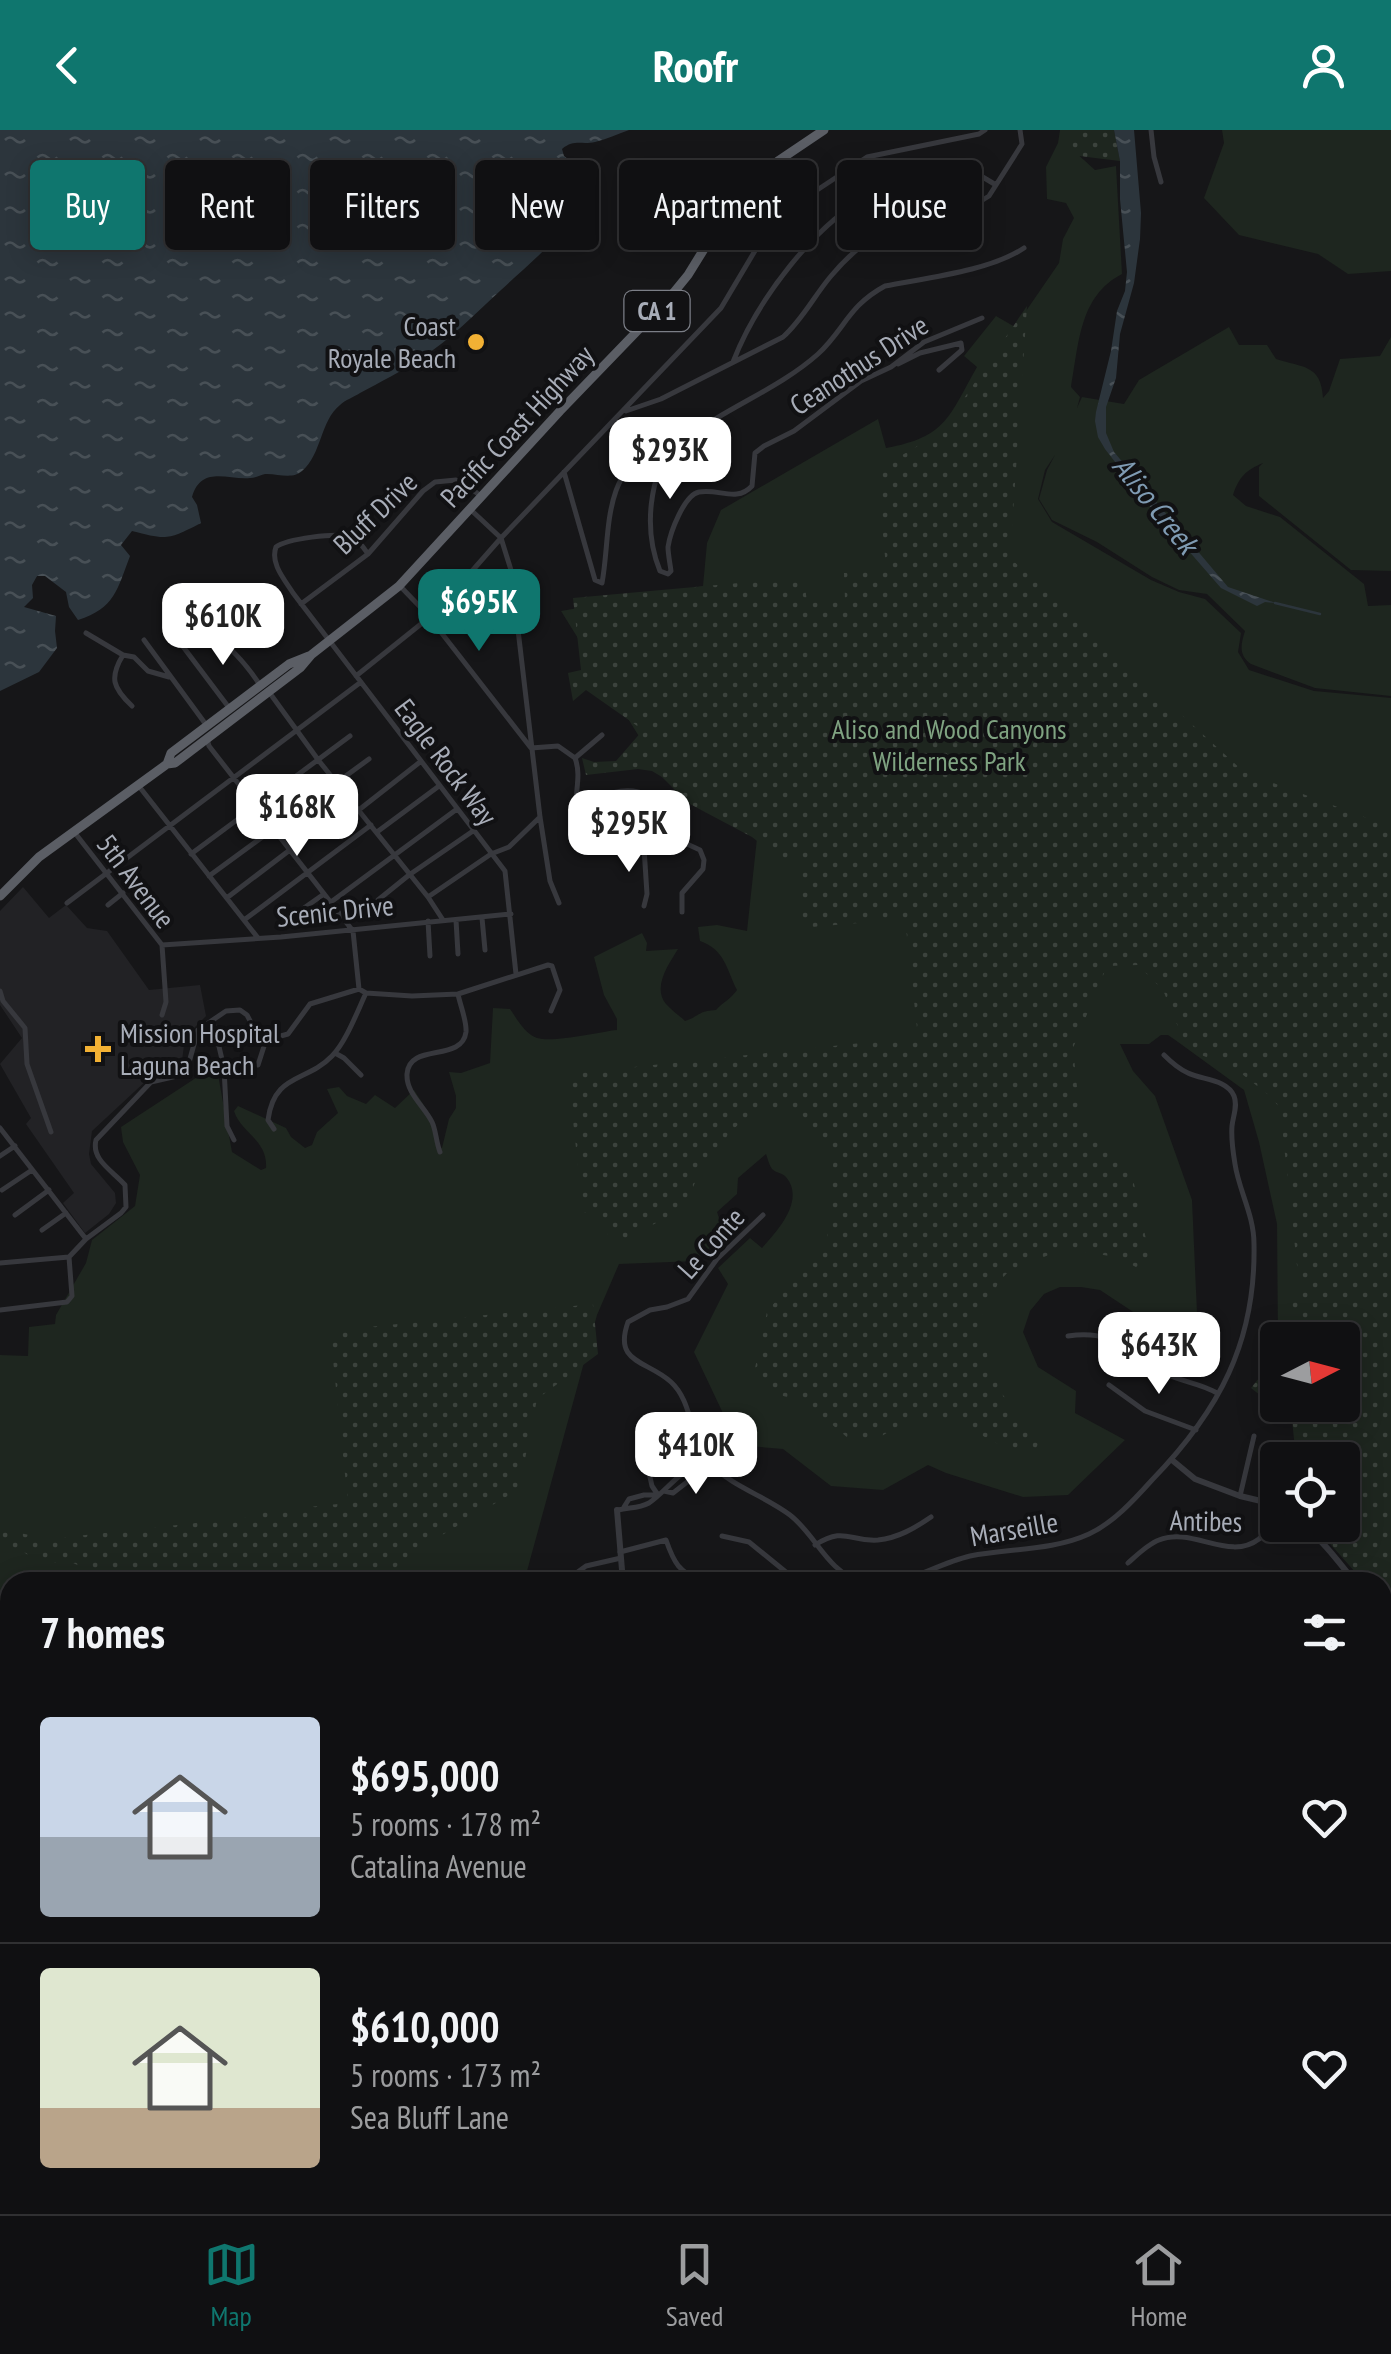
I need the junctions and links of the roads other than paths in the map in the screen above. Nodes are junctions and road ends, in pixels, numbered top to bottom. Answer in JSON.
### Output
{"nodes":[{"id":1,"x":824,"y":130,"type":"edge"},
{"id":2,"x":984,"y":130,"type":"edge"},
{"id":3,"x":1020,"y":130,"type":"edge"},
{"id":4,"x":1151,"y":130,"type":"edge"},
{"id":5,"x":781,"y":160,"type":"edge"},
{"id":6,"x":1161,"y":182,"type":"dead end"},
{"id":7,"x":996,"y":185,"type":"junction"},
{"id":8,"x":1024,"y":248,"type":"dead end"},
{"id":9,"x":703,"y":250,"type":"edge"},
{"id":10,"x":982,"y":318,"type":"dead end"},
{"id":11,"x":732,"y":363,"type":"junction"},
{"id":12,"x":891,"y":366,"type":"junction"},
{"id":13,"x":939,"y":370,"type":"dead end"},
{"id":14,"x":623,"y":412,"type":"junction"},
{"id":15,"x":676,"y":440,"type":"junction"},
{"id":16,"x":564,"y":472,"type":"junction"},
{"id":17,"x":482,"y":497,"type":"junction"},
{"id":18,"x":470,"y":510,"type":"junction"},
{"id":19,"x":501,"y":538,"type":"junction"},
{"id":20,"x":368,"y":554,"type":"junction"},
{"id":21,"x":399,"y":586,"type":"junction"},
{"id":22,"x":301,"y":604,"type":"junction"},
{"id":23,"x":429,"y":618,"type":"junction"},
{"id":24,"x":170,"y":628,"type":"dead end"},
{"id":25,"x":202,"y":630,"type":"dead end"},
{"id":26,"x":86,"y":634,"type":"dead end"},
{"id":27,"x":144,"y":640,"type":"dead end"},
{"id":28,"x":330,"y":642,"type":"junction"},
{"id":29,"x":123,"y":655,"type":"junction"},
{"id":30,"x":312,"y":655,"type":"junction"},
{"id":31,"x":356,"y":676,"type":"junction"},
{"id":32,"x":172,"y":678,"type":"junction"},
{"id":33,"x":361,"y":682,"type":"junction"},
{"id":34,"x":264,"y":688,"type":"junction"},
{"id":35,"x":132,"y":706,"type":"dead end"},
{"id":36,"x":232,"y":708,"type":"junction"},
{"id":37,"x":208,"y":726,"type":"junction"},
{"id":38,"x":296,"y":731,"type":"junction"},
{"id":39,"x":602,"y":735,"type":"dead end"},
{"id":40,"x":350,"y":736,"type":"dead end"},
{"id":41,"x":201,"y":739,"type":"junction"},
{"id":42,"x":531,"y":748,"type":"junction"},
{"id":43,"x":575,"y":758,"type":"junction"},
{"id":44,"x":369,"y":759,"type":"dead end"},
{"id":45,"x":319,"y":761,"type":"junction"},
{"id":46,"x":420,"y":762,"type":"junction"},
{"id":47,"x":235,"y":777,"type":"junction"},
{"id":48,"x":337,"y":782,"type":"junction"},
{"id":49,"x":138,"y":785,"type":"junction"},
{"id":50,"x":439,"y":786,"type":"junction"},
{"id":51,"x":353,"y":802,"type":"junction"},
{"id":52,"x":256,"y":807,"type":"junction"},
{"id":53,"x":457,"y":809,"type":"junction"},
{"id":54,"x":359,"y":810,"type":"junction"},
{"id":55,"x":540,"y":817,"type":"junction"},
{"id":56,"x":371,"y":825,"type":"junction"},
{"id":57,"x":169,"y":826,"type":"junction"},
{"id":58,"x":274,"y":830,"type":"junction"},
{"id":59,"x":473,"y":831,"type":"junction"},
{"id":60,"x":74,"y":832,"type":"junction"},
{"id":61,"x":377,"y":832,"type":"junction"},
{"id":62,"x":644,"y":848,"type":"junction"},
{"id":63,"x":289,"y":850,"type":"junction"},
{"id":64,"x":191,"y":854,"type":"junction"},
{"id":65,"x":394,"y":854,"type":"junction"},
{"id":66,"x":491,"y":854,"type":"junction"},
{"id":67,"x":107,"y":873,"type":"junction"},
{"id":68,"x":307,"y":873,"type":"junction"},
{"id":69,"x":409,"y":875,"type":"junction"},
{"id":70,"x":209,"y":876,"type":"junction"},
{"id":71,"x":123,"y":893,"type":"junction"},
{"id":72,"x":324,"y":894,"type":"junction"},
{"id":73,"x":0,"y":896,"type":"edge"},
{"id":74,"x":428,"y":897,"type":"junction"},
{"id":75,"x":228,"y":898,"type":"junction"},
{"id":76,"x":378,"y":900,"type":"dead end"},
{"id":77,"x":331,"y":902,"type":"junction"},
{"id":78,"x":67,"y":903,"type":"dead end"},
{"id":79,"x":558,"y":903,"type":"dead end"},
{"id":80,"x":108,"y":905,"type":"dead end"},
{"id":81,"x":644,"y":906,"type":"dead end"},
{"id":82,"x":682,"y":912,"type":"dead end"},
{"id":83,"x":511,"y":914,"type":"junction"},
{"id":84,"x":294,"y":915,"type":"dead end"},
{"id":85,"x":482,"y":917,"type":"junction"},
{"id":86,"x":244,"y":920,"type":"junction"},
{"id":87,"x":443,"y":920,"type":"junction"},
{"id":88,"x":456,"y":920,"type":"junction"},
{"id":89,"x":428,"y":921,"type":"junction"},
{"id":90,"x":353,"y":931,"type":"junction"},
{"id":91,"x":258,"y":938,"type":"junction"},
{"id":92,"x":162,"y":945,"type":"junction"},
{"id":93,"x":485,"y":950,"type":"dead end"},
{"id":94,"x":458,"y":954,"type":"dead end"},
{"id":95,"x":430,"y":956,"type":"dead end"},
{"id":96,"x":516,"y":974,"type":"junction"},
{"id":97,"x":0,"y":991,"type":"edge"},
{"id":98,"x":362,"y":991,"type":"junction"},
{"id":99,"x":458,"y":994,"type":"junction"},
{"id":100,"x":551,"y":1011,"type":"dead end"},
{"id":101,"x":162,"y":1015,"type":"dead end"},
{"id":102,"x":213,"y":1021,"type":"junction"},
{"id":103,"x":266,"y":1040,"type":"junction"},
{"id":104,"x":335,"y":1053,"type":"junction"},
{"id":105,"x":1164,"y":1055,"type":"dead end"},
{"id":106,"x":258,"y":1065,"type":"dead end"},
{"id":107,"x":361,"y":1075,"type":"dead end"},
{"id":108,"x":0,"y":1128,"type":"edge"},
{"id":109,"x":274,"y":1129,"type":"dead end"},
{"id":110,"x":52,"y":1132,"type":"dead end"},
{"id":111,"x":234,"y":1140,"type":"dead end"},
{"id":112,"x":14,"y":1146,"type":"junction"},
{"id":113,"x":440,"y":1152,"type":"dead end"},
{"id":114,"x":0,"y":1156,"type":"edge"},
{"id":115,"x":32,"y":1170,"type":"junction"},
{"id":116,"x":2,"y":1190,"type":"edge"},
{"id":117,"x":49,"y":1190,"type":"junction"},
{"id":118,"x":66,"y":1213,"type":"junction"},
{"id":119,"x":16,"y":1215,"type":"dead end"},
{"id":120,"x":764,"y":1215,"type":"dead end"},
{"id":121,"x":42,"y":1230,"type":"dead end"},
{"id":122,"x":86,"y":1240,"type":"junction"},
{"id":123,"x":69,"y":1257,"type":"junction"},
{"id":124,"x":0,"y":1262,"type":"edge"},
{"id":125,"x":0,"y":1310,"type":"edge"},
{"id":126,"x":1068,"y":1336,"type":"dead end"},
{"id":127,"x":1109,"y":1385,"type":"dead end"},
{"id":128,"x":1218,"y":1394,"type":"junction"},
{"id":129,"x":1196,"y":1430,"type":"junction"},
{"id":130,"x":1254,"y":1436,"type":"dead end"},
{"id":131,"x":641,"y":1437,"type":"dead end"},
{"id":132,"x":1172,"y":1460,"type":"junction"},
{"id":133,"x":708,"y":1462,"type":"junction"},
{"id":134,"x":661,"y":1493,"type":"junction"},
{"id":135,"x":1240,"y":1496,"type":"junction"},
{"id":136,"x":1260,"y":1501,"type":"edge"},
{"id":137,"x":621,"y":1508,"type":"joint"},
{"id":138,"x":931,"y":1518,"type":"dead end"},
{"id":139,"x":722,"y":1536,"type":"dead end"},
{"id":140,"x":1260,"y":1536,"type":"edge"},
{"id":141,"x":1318,"y":1542,"type":"edge"},
{"id":142,"x":815,"y":1545,"type":"junction"},
{"id":143,"x":620,"y":1555,"type":"junction"},
{"id":144,"x":1128,"y":1563,"type":"dead end"},
{"id":145,"x":578,"y":1572,"type":"edge"},
{"id":146,"x":622,"y":1572,"type":"edge"},
{"id":147,"x":683,"y":1572,"type":"edge"},
{"id":148,"x":786,"y":1572,"type":"edge"},
{"id":149,"x":840,"y":1572,"type":"edge"},
{"id":150,"x":926,"y":1572,"type":"edge"},
{"id":151,"x":1346,"y":1572,"type":"edge"}],
"edges":[{"from":1,"to":5,"type":"highway","name":"Pacific Coast Highway","number":"CA 1"},
{"from":2,"to":14,"type":"street"},
{"from":3,"to":7,"type":"street"},
{"from":4,"to":6,"type":"street"},
{"from":7,"to":11,"type":"street"},
{"from":7,"to":11,"type":"street"},
{"from":8,"to":15,"type":"street"},
{"from":9,"to":17,"type":"highway","name":"Pacific Coast Highway","number":"CA 1"},
{"from":10,"to":12,"type":"street","name":"Ceanothus Drive"},
{"from":11,"to":14,"type":"street"},
{"from":12,"to":13,"type":"street"},
{"from":12,"to":15,"type":"street","name":"Ceanothus Drive"},
{"from":14,"to":16,"type":"street"},
{"from":15,"to":16,"type":"street"},
{"from":16,"to":19,"type":"street"},
{"from":17,"to":18,"type":"highway","name":"Pacific Coast Highway","number":"CA 1"},
{"from":17,"to":20,"type":"street","name":"Bluff Drive"},
{"from":18,"to":19,"type":"street"},
{"from":18,"to":21,"type":"highway","name":"Pacific Coast Highway","number":"CA 1"},
{"from":19,"to":23,"type":"street"},
{"from":19,"to":42,"type":"street"},
{"from":20,"to":22,"type":"street","name":"Bluff Drive"},
{"from":20,"to":22,"type":"street","name":"Eagle Rock Way"},
{"from":21,"to":23,"type":"street"},
{"from":21,"to":28,"type":"highway","name":"Pacific Coast Highway","number":"CA 1"},
{"from":22,"to":28,"type":"street","name":"Eagle Rock Way"},
{"from":23,"to":31,"type":"street"},
{"from":23,"to":42,"type":"street"},
{"from":24,"to":36,"type":"street"},
{"from":25,"to":34,"type":"street"},
{"from":26,"to":29,"type":"street"},
{"from":27,"to":32,"type":"street"},
{"from":28,"to":30,"type":"highway","name":"Pacific Coast Highway","number":"CA 1"},
{"from":28,"to":31,"type":"street","name":"Eagle Rock Way"},
{"from":29,"to":32,"type":"street"},
{"from":29,"to":35,"type":"street"},
{"from":30,"to":34,"type":"highway","name":"Pacific Coast Highway","number":"CA 1"},
{"from":30,"to":34,"type":"highway","name":"Pacific Coast Highway","number":"CA 1"},
{"from":31,"to":33,"type":"street","name":"Eagle Rock Way"},
{"from":32,"to":37,"type":"street"},
{"from":33,"to":38,"type":"street"},
{"from":33,"to":46,"type":"street","name":"Eagle Rock Way"},
{"from":34,"to":36,"type":"highway","name":"Pacific Coast Highway","number":"CA 1"},
{"from":34,"to":38,"type":"street"},
{"from":34,"to":41,"type":"highway","name":"Pacific Coast Highway","number":"CA 1"},
{"from":36,"to":37,"type":"highway","name":"Pacific Coast Highway","number":"CA 1"},
{"from":36,"to":41,"type":"highway"},
{"from":37,"to":41,"type":"highway","name":"Pacific Coast Highway","number":"CA 1"},
{"from":38,"to":45,"type":"street"},
{"from":38,"to":47,"type":"street"},
{"from":39,"to":43,"type":"street"},
{"from":40,"to":45,"type":"street"},
{"from":41,"to":47,"type":"street"},
{"from":41,"to":49,"type":"highway","name":"Pacific Coast Highway","number":"CA 1"},
{"from":42,"to":43,"type":"street"},
{"from":42,"to":55,"type":"street"},
{"from":43,"to":62,"type":"street"},
{"from":44,"to":48,"type":"street"},
{"from":45,"to":48,"type":"street"},
{"from":45,"to":52,"type":"street"},
{"from":46,"to":50,"type":"street","name":"Eagle Rock Way"},
{"from":46,"to":54,"type":"street"},
{"from":47,"to":52,"type":"street"},
{"from":47,"to":57,"type":"street"},
{"from":48,"to":51,"type":"street"},
{"from":48,"to":58,"type":"street"},
{"from":49,"to":57,"type":"street"},
{"from":49,"to":60,"type":"highway","name":"Pacific Coast Highway","number":"CA 1"},
{"from":50,"to":53,"type":"street","name":"Eagle Rock Way"},
{"from":50,"to":61,"type":"street"},
{"from":51,"to":54,"type":"street"},
{"from":51,"to":63,"type":"street"},
{"from":52,"to":58,"type":"street"},
{"from":52,"to":64,"type":"street"},
{"from":53,"to":59,"type":"street","name":"Eagle Rock Way"},
{"from":53,"to":65,"type":"street"},
{"from":54,"to":56,"type":"street"},
{"from":55,"to":66,"type":"street"},
{"from":55,"to":79,"type":"street"},
{"from":56,"to":61,"type":"street"},
{"from":56,"to":68,"type":"street"},
{"from":57,"to":64,"type":"street"},
{"from":57,"to":67,"type":"street"},
{"from":58,"to":63,"type":"street"},
{"from":58,"to":70,"type":"street"},
{"from":59,"to":66,"type":"street","name":"Eagle Rock Way"},
{"from":59,"to":69,"type":"street"},
{"from":60,"to":67,"type":"street","name":"5th Avenue"},
{"from":60,"to":73,"type":"highway","name":"Pacific Coast Highway","number":"CA 1"},
{"from":61,"to":65,"type":"street"},
{"from":62,"to":81,"type":"street"},
{"from":62,"to":82,"type":"street"},
{"from":63,"to":68,"type":"street"},
{"from":63,"to":75,"type":"street"},
{"from":64,"to":70,"type":"street"},
{"from":65,"to":69,"type":"street"},
{"from":65,"to":77,"type":"street"},
{"from":66,"to":74,"type":"street"},
{"from":66,"to":83,"type":"street","name":"Eagle Rock Way"},
{"from":67,"to":71,"type":"street","name":"5th Avenue"},
{"from":67,"to":78,"type":"street"},
{"from":68,"to":72,"type":"street"},
{"from":68,"to":86,"type":"street"},
{"from":69,"to":74,"type":"street"},
{"from":69,"to":76,"type":"street"},
{"from":70,"to":75,"type":"street"},
{"from":71,"to":80,"type":"street"},
{"from":71,"to":92,"type":"street","name":"5th Avenue"},
{"from":72,"to":77,"type":"street"},
{"from":72,"to":84,"type":"street"},
{"from":74,"to":87,"type":"street"},
{"from":75,"to":86,"type":"street"},
{"from":77,"to":90,"type":"street"},
{"from":83,"to":85,"type":"street","name":"Scenic Drive"},
{"from":83,"to":96,"type":"street","name":"Eagle Rock Way"},
{"from":85,"to":88,"type":"street","name":"Scenic Drive"},
{"from":85,"to":93,"type":"street"},
{"from":86,"to":91,"type":"street"},
{"from":87,"to":88,"type":"street","name":"Scenic Drive"},
{"from":87,"to":89,"type":"street","name":"Scenic Drive"},
{"from":88,"to":94,"type":"street"},
{"from":89,"to":90,"type":"street","name":"Scenic Drive"},
{"from":89,"to":95,"type":"street"},
{"from":90,"to":91,"type":"street","name":"Scenic Drive"},
{"from":90,"to":98,"type":"street"},
{"from":91,"to":92,"type":"street","name":"Scenic Drive"},
{"from":92,"to":101,"type":"street","name":"5th Avenue"},
{"from":96,"to":99,"type":"street"},
{"from":96,"to":100,"type":"street"},
{"from":97,"to":110,"type":"street"},
{"from":98,"to":99,"type":"street"},
{"from":98,"to":103,"type":"street"},
{"from":98,"to":104,"type":"street"},
{"from":99,"to":113,"type":"street"},
{"from":102,"to":103,"type":"street"},
{"from":102,"to":111,"type":"street"},
{"from":102,"to":122,"type":"street"},
{"from":103,"to":106,"type":"street"},
{"from":104,"to":107,"type":"street"},
{"from":104,"to":109,"type":"street"},
{"from":105,"to":128,"type":"street","name":"Marseille"},
{"from":108,"to":112,"type":"street"},
{"from":112,"to":114,"type":"street"},
{"from":112,"to":115,"type":"street"},
{"from":115,"to":116,"type":"street"},
{"from":115,"to":117,"type":"street"},
{"from":117,"to":118,"type":"street"},
{"from":117,"to":119,"type":"street"},
{"from":118,"to":121,"type":"street"},
{"from":118,"to":122,"type":"street"},
{"from":120,"to":133,"type":"street","name":"Le Conte"},
{"from":122,"to":123,"type":"street"},
{"from":123,"to":124,"type":"street"},
{"from":123,"to":125,"type":"street"},
{"from":126,"to":128,"type":"street"},
{"from":127,"to":129,"type":"street"},
{"from":128,"to":129,"type":"street","name":"Marseille"},
{"from":129,"to":132,"type":"street","name":"Marseille"},
{"from":130,"to":135,"type":"street"},
{"from":131,"to":134,"type":"street"},
{"from":132,"to":135,"type":"street"},
{"from":132,"to":150,"type":"street","name":"Marseille"},
{"from":133,"to":134,"type":"street"},
{"from":133,"to":142,"type":"street"},
{"from":134,"to":137,"type":"street"},
{"from":135,"to":136,"type":"street"},
{"from":137,"to":143,"type":"street"},
{"from":138,"to":142,"type":"street"},
{"from":139,"to":148,"type":"street"},
{"from":140,"to":144,"type":"street","name":"Antibes"},
{"from":141,"to":151,"type":"street"},
{"from":142,"to":149,"type":"street"},
{"from":143,"to":145,"type":"street"},
{"from":143,"to":146,"type":"street"},
{"from":143,"to":147,"type":"street"}]}
